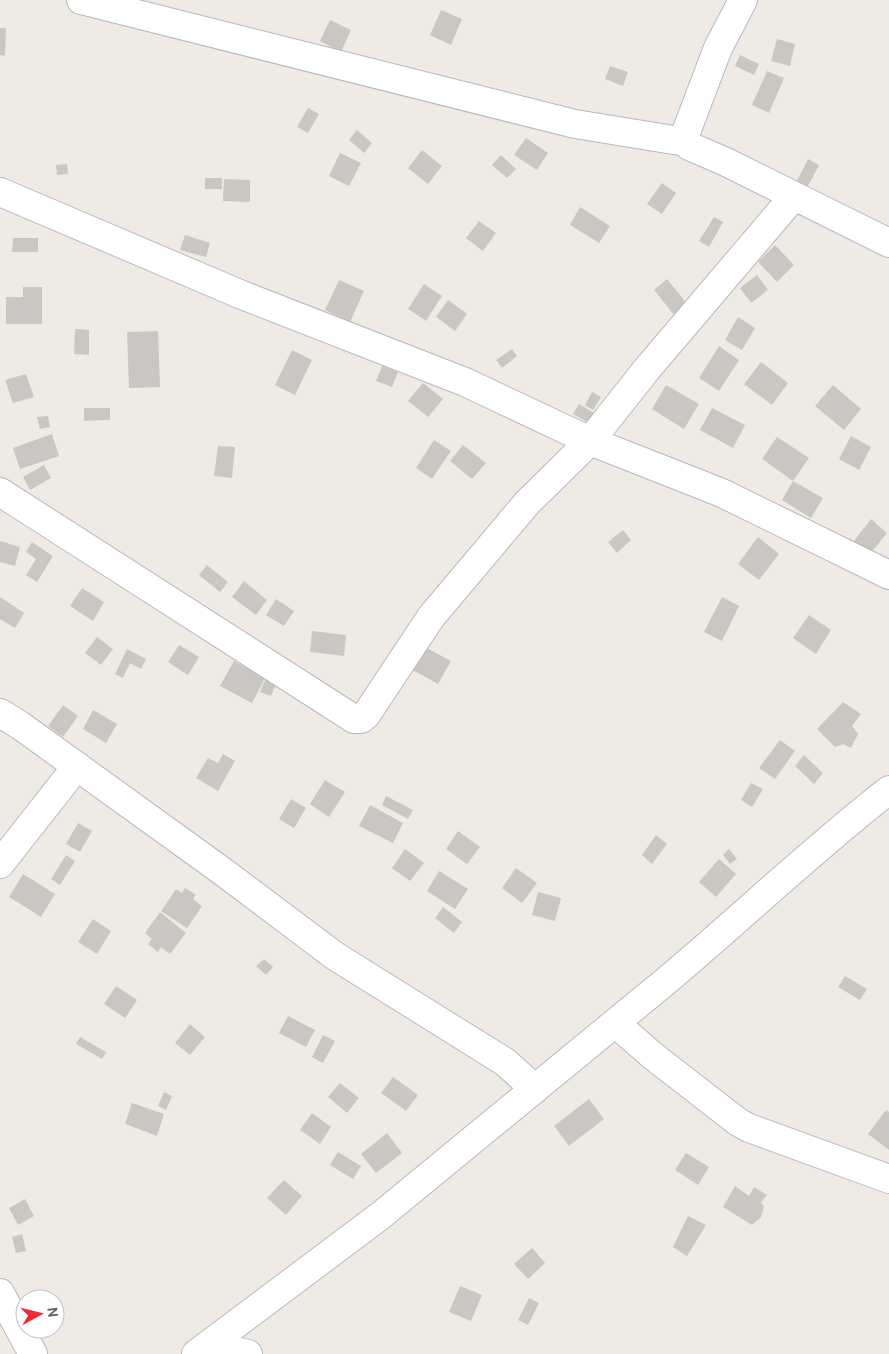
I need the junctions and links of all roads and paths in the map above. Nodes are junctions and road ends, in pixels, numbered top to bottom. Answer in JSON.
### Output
{"nodes":[{"id":1,"x":81,"y":0,"type":"edge"},
{"id":2,"x":743,"y":0,"type":"edge"},
{"id":3,"x":686,"y":142,"type":"junction"},
{"id":4,"x":0,"y":192,"type":"edge"},
{"id":5,"x":794,"y":196,"type":"junction"},
{"id":6,"x":889,"y":244,"type":"edge"},
{"id":7,"x":590,"y":441,"type":"junction"},
{"id":8,"x":0,"y":492,"type":"edge"},
{"id":9,"x":889,"y":575,"type":"edge"},
{"id":10,"x":0,"y":713,"type":"edge"},
{"id":11,"x":77,"y":766,"type":"junction"},
{"id":12,"x":889,"y":790,"type":"edge"},
{"id":13,"x":0,"y":864,"type":"edge"},
{"id":14,"x":615,"y":1023,"type":"junction"},
{"id":15,"x":534,"y":1089,"type":"junction"},
{"id":16,"x":889,"y":1179,"type":"edge"},
{"id":17,"x":0,"y":1293,"type":"edge"},
{"id":18,"x":202,"y":1349,"type":"edge"},
{"id":19,"x":32,"y":1354,"type":"edge"},
{"id":20,"x":248,"y":1354,"type":"edge"}],
"edges":[{"from":1,"to":3,"type":"street"},
{"from":2,"to":3,"type":"street"},
{"from":3,"to":5,"type":"street"},
{"from":4,"to":7,"type":"street"},
{"from":5,"to":6,"type":"street"},
{"from":5,"to":7,"type":"street"},
{"from":7,"to":8,"type":"street"},
{"from":7,"to":9,"type":"street"},
{"from":10,"to":11,"type":"street"},
{"from":11,"to":13,"type":"street"},
{"from":11,"to":15,"type":"street"},
{"from":12,"to":14,"type":"street"},
{"from":14,"to":15,"type":"street"},
{"from":14,"to":16,"type":"street"},
{"from":15,"to":18,"type":"street"},
{"from":17,"to":19,"type":"street"},
{"from":18,"to":20,"type":"street"}]}
